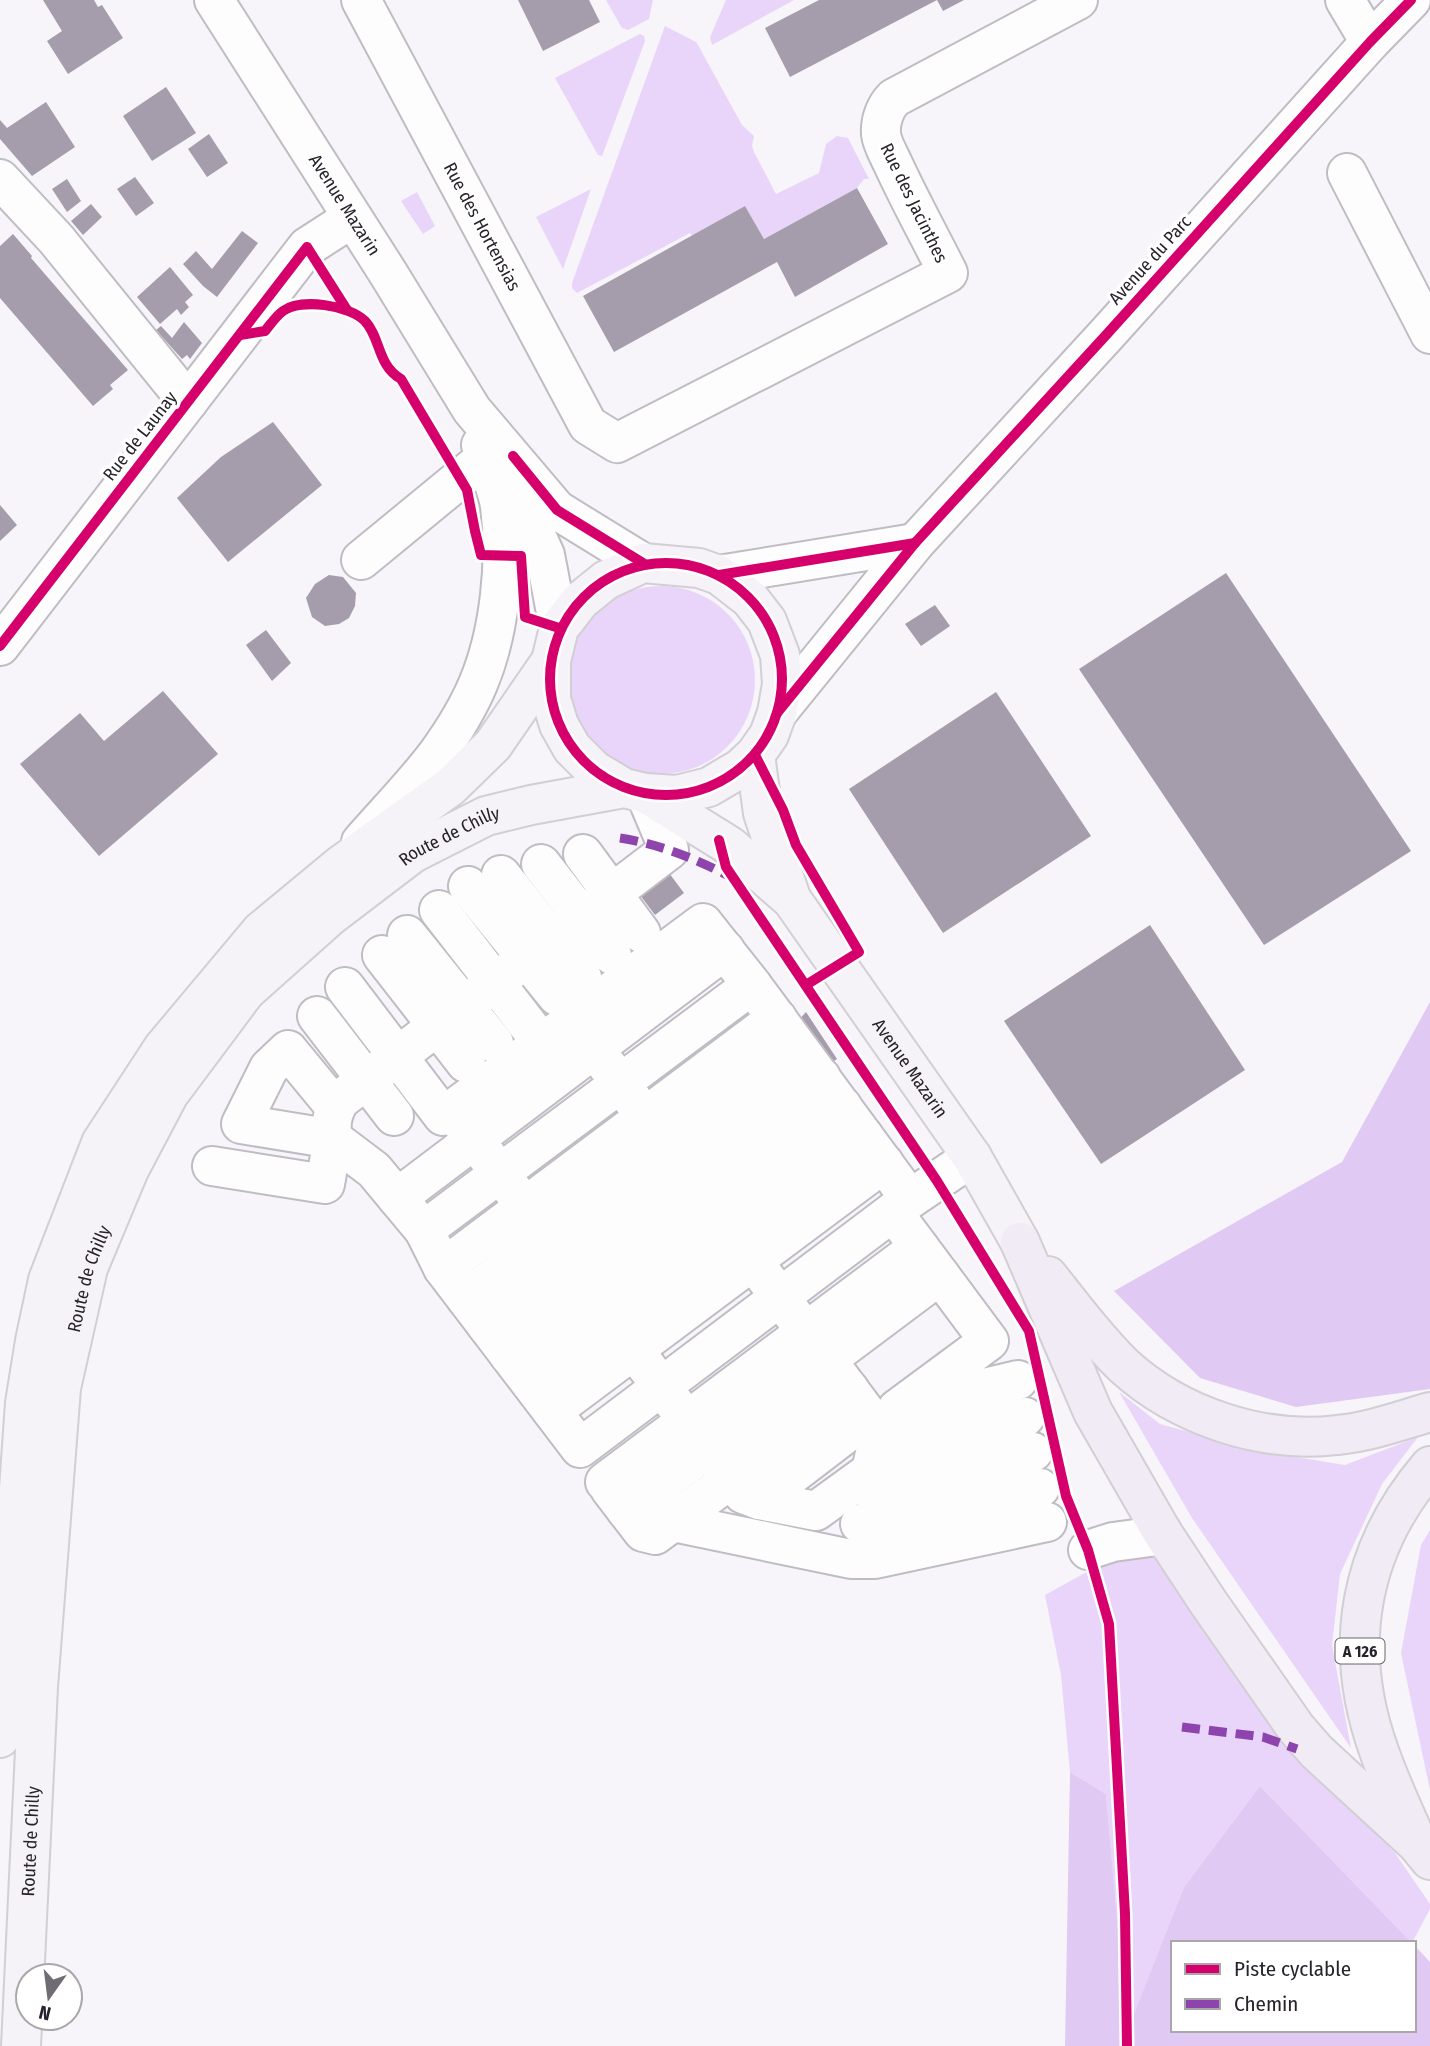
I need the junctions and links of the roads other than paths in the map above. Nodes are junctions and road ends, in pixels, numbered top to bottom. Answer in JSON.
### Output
{"nodes":[{"id":1,"x":214,"y":0,"type":"edge"},
{"id":2,"x":362,"y":0,"type":"edge"},
{"id":3,"x":1078,"y":0,"type":"edge"},
{"id":4,"x":1345,"y":0,"type":"edge"},
{"id":5,"x":1410,"y":0,"type":"edge"},
{"id":6,"x":1370,"y":42,"type":"junction"},
{"id":7,"x":1347,"y":173,"type":"dead end"},
{"id":8,"x":0,"y":179,"type":"edge"},
{"id":9,"x":352,"y":218,"type":"junction"},
{"id":10,"x":1430,"y":334,"type":"edge"},
{"id":11,"x":188,"y":402,"type":"junction"},
{"id":12,"x":479,"y":438,"type":"junction"},
{"id":13,"x":617,"y":443,"type":"joint"},
{"id":14,"x":915,"y":543,"type":"junction"},
{"id":15,"x":360,"y":560,"type":"dead end"},
{"id":16,"x":643,"y":563,"type":"junction"},
{"id":17,"x":719,"y":575,"type":"junction"},
{"id":18,"x":555,"y":645,"type":"junction"},
{"id":19,"x":0,"y":646,"type":"edge"},
{"id":20,"x":778,"y":713,"type":"junction"},
{"id":21,"x":755,"y":755,"type":"junction"},
{"id":22,"x":634,"y":790,"type":"junction"},
{"id":23,"x":583,"y":854,"type":"dead end"},
{"id":24,"x":342,"y":864,"type":"junction"},
{"id":25,"x":541,"y":864,"type":"dead end"},
{"id":26,"x":612,"y":893,"type":"junction"},
{"id":27,"x":792,"y":900,"type":"junction"},
{"id":28,"x":554,"y":938,"type":"junction"},
{"id":29,"x":394,"y":945,"type":"dead end"},
{"id":30,"x":496,"y":982,"type":"junction"},
{"id":31,"x":752,"y":985,"type":"junction"},
{"id":32,"x":345,"y":987,"type":"dead end"},
{"id":33,"x":593,"y":988,"type":"junction"},
{"id":34,"x":317,"y":1016,"type":"dead end"},
{"id":35,"x":451,"y":1016,"type":"junction"},
{"id":36,"x":542,"y":1043,"type":"junction"},
{"id":37,"x":480,"y":1053,"type":"dead end"},
{"id":38,"x":398,"y":1056,"type":"junction"},
{"id":39,"x":366,"y":1080,"type":"junction"},
{"id":40,"x":620,"y":1083,"type":"junction"},
{"id":41,"x":831,"y":1091,"type":"junction"},
{"id":42,"x":394,"y":1116,"type":"dead end"},
{"id":43,"x":334,"y":1123,"type":"junction"},
{"id":44,"x":463,"y":1125,"type":"junction"},
{"id":45,"x":972,"y":1157,"type":"junction"},
{"id":46,"x":212,"y":1166,"type":"dead end"},
{"id":47,"x":499,"y":1173,"type":"junction"},
{"id":48,"x":699,"y":1190,"type":"junction"},
{"id":49,"x":397,"y":1198,"type":"junction"},
{"id":50,"x":901,"y":1205,"type":"junction"},
{"id":51,"x":424,"y":1230,"type":"junction"},
{"id":52,"x":1020,"y":1242,"type":"junction"},
{"id":53,"x":579,"y":1279,"type":"junction"},
{"id":54,"x":947,"y":1284,"type":"junction"},
{"id":55,"x":780,"y":1297,"type":"junction"},
{"id":56,"x":498,"y":1340,"type":"junction"},
{"id":57,"x":1018,"y":1380,"type":"dead end"},
{"id":58,"x":660,"y":1387,"type":"junction"},
{"id":59,"x":1430,"y":1412,"type":"edge"},
{"id":60,"x":859,"y":1437,"type":"junction"},
{"id":61,"x":580,"y":1448,"type":"junction"},
{"id":62,"x":723,"y":1465,"type":"junction"},
{"id":63,"x":1430,"y":1466,"type":"edge"},
{"id":64,"x":615,"y":1496,"type":"junction"},
{"id":65,"x":816,"y":1511,"type":"junction"},
{"id":66,"x":673,"y":1522,"type":"junction"},
{"id":67,"x":1162,"y":1532,"type":"junction"},
{"id":68,"x":1088,"y":1550,"type":"dead end"},
{"id":69,"x":0,"y":1738,"type":"edge"},
{"id":70,"x":1423,"y":1852,"type":"edge"},
{"id":71,"x":21,"y":2046,"type":"edge"}],
"edges":[{"from":1,"to":9,"type":"street","name":"Avenue Mazarin"},
{"from":2,"to":13,"type":"street","name":"Rue des Hortensias"},
{"from":3,"to":13,"type":"street","name":"Rue des Jacinthes"},
{"from":4,"to":6,"type":"street"},
{"from":5,"to":6,"type":"street","name":"Avenue du Parc"},
{"from":6,"to":14,"type":"street","name":"Avenue du Parc"},
{"from":7,"to":10,"type":"street"},
{"from":8,"to":11,"type":"street"},
{"from":9,"to":11,"type":"street","name":"Rue de Launay"},
{"from":9,"to":12,"type":"street","name":"Avenue Mazarin"},
{"from":11,"to":19,"type":"street","name":"Rue de Launay"},
{"from":12,"to":15,"type":"street"},
{"from":12,"to":16,"type":"street","name":"Avenue Mazarin"},
{"from":12,"to":18,"type":"street","name":"Avenue Mazarin"},
{"from":12,"to":24,"type":"street"},
{"from":14,"to":17,"type":"street"},
{"from":14,"to":20,"type":"street","name":"Avenue du Parc"},
{"from":16,"to":17,"type":"main road"},
{"from":16,"to":18,"type":"main road"},
{"from":17,"to":20,"type":"main road"},
{"from":18,"to":22,"type":"main road"},
{"from":18,"to":24,"type":"main road","name":"Route de Chilly"},
{"from":20,"to":21,"type":"main road"},
{"from":21,"to":22,"type":"main road"},
{"from":21,"to":27,"type":"main road","name":"Avenue Mazarin"},
{"from":22,"to":26,"type":"street"},
{"from":22,"to":27,"type":"main road","name":"Avenue Mazarin"},
{"from":22,"to":71,"type":"main road","name":"Route de Chilly"},
{"from":23,"to":26,"type":"street"},
{"from":24,"to":69,"type":"main road","name":"Route de Chilly"},
{"from":25,"to":28,"type":"street"},
{"from":26,"to":28,"type":"street"},
{"from":26,"to":33,"type":"street"},
{"from":27,"to":45,"type":"main road","name":"Avenue Mazarin"},
{"from":28,"to":30,"type":"street"},
{"from":28,"to":30,"type":"street"},
{"from":28,"to":33,"type":"street"},
{"from":28,"to":33,"type":"street"},
{"from":29,"to":35,"type":"street"},
{"from":30,"to":35,"type":"street"},
{"from":30,"to":36,"type":"street"},
{"from":31,"to":33,"type":"street"},
{"from":31,"to":40,"type":"street"},
{"from":31,"to":41,"type":"street"},
{"from":32,"to":38,"type":"street"},
{"from":33,"to":36,"type":"street"},
{"from":33,"to":40,"type":"street"},
{"from":33,"to":44,"type":"street"},
{"from":34,"to":39,"type":"street"},
{"from":35,"to":37,"type":"street"},
{"from":35,"to":38,"type":"street"},
{"from":36,"to":44,"type":"street"},
{"from":38,"to":39,"type":"street"},
{"from":38,"to":44,"type":"street"},
{"from":39,"to":42,"type":"street"},
{"from":39,"to":43,"type":"street"},
{"from":40,"to":47,"type":"street"},
{"from":40,"to":48,"type":"street"},
{"from":41,"to":48,"type":"street"},
{"from":41,"to":48,"type":"street"},
{"from":41,"to":48,"type":"street"},
{"from":41,"to":50,"type":"street"},
{"from":43,"to":46,"type":"street"},
{"from":43,"to":49,"type":"street"},
{"from":44,"to":47,"type":"street"},
{"from":44,"to":49,"type":"street"},
{"from":45,"to":50,"type":"street"},
{"from":45,"to":52,"type":"main road","name":"Avenue Mazarin"},
{"from":47,"to":51,"type":"street"},
{"from":47,"to":53,"type":"street"},
{"from":48,"to":53,"type":"street"},
{"from":48,"to":53,"type":"street"},
{"from":48,"to":53,"type":"street"},
{"from":48,"to":55,"type":"street"},
{"from":49,"to":51,"type":"street"},
{"from":50,"to":54,"type":"street"},
{"from":50,"to":55,"type":"street"},
{"from":51,"to":56,"type":"street"},
{"from":52,"to":59,"type":"highway"},
{"from":52,"to":67,"type":"highway"},
{"from":53,"to":56,"type":"street"},
{"from":53,"to":56,"type":"street"},
{"from":53,"to":56,"type":"street"},
{"from":53,"to":58,"type":"street"},
{"from":54,"to":60,"type":"street"},
{"from":54,"to":60,"type":"street"},
{"from":54,"to":60,"type":"street"},
{"from":55,"to":58,"type":"street"},
{"from":55,"to":60,"type":"street"},
{"from":56,"to":61,"type":"street"},
{"from":57,"to":60,"type":"street"},
{"from":58,"to":61,"type":"street"},
{"from":58,"to":62,"type":"street"},
{"from":60,"to":60,"type":"street"},
{"from":60,"to":62,"type":"street"},
{"from":60,"to":62,"type":"street"},
{"from":60,"to":65,"type":"street"},
{"from":60,"to":65,"type":"street"},
{"from":60,"to":66,"type":"street"},
{"from":61,"to":64,"type":"street"},
{"from":62,"to":64,"type":"street"},
{"from":62,"to":65,"type":"street"},
{"from":62,"to":66,"type":"street"},
{"from":63,"to":70,"type":"highway","number":"A 126"},
{"from":64,"to":66,"type":"street"},
{"from":67,"to":68,"type":"street"},
{"from":67,"to":70,"type":"highway"}]}
